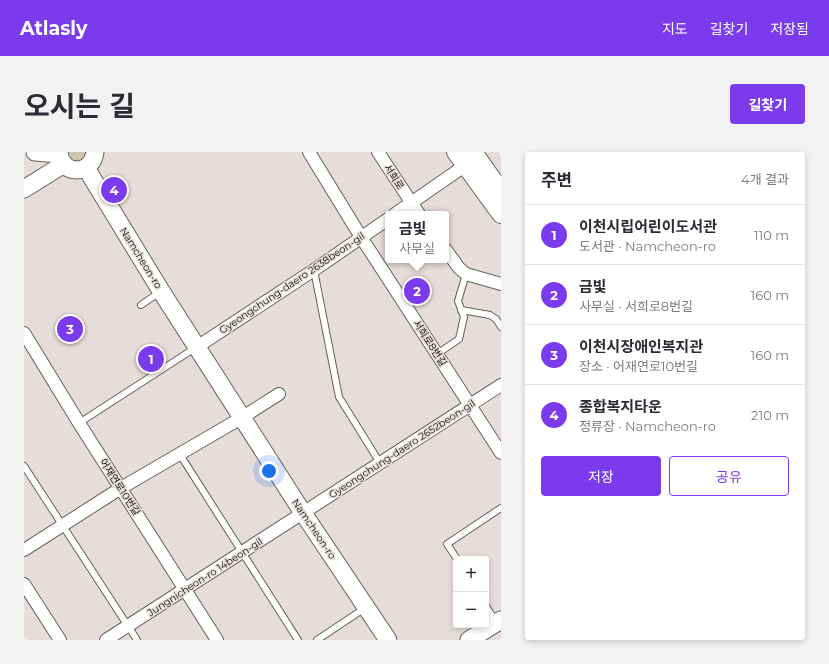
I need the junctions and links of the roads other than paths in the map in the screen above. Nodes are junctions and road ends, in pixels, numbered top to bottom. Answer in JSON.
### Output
{"nodes":[{"id":1,"x":35,"y":152,"type":"edge"},
{"id":2,"x":95,"y":152,"type":"edge"},
{"id":3,"x":309,"y":152,"type":"edge"},
{"id":4,"x":378,"y":152,"type":"edge"},
{"id":5,"x":465,"y":156,"type":"edge"},
{"id":6,"x":61,"y":157,"type":"edge"},
{"id":7,"x":86,"y":168,"type":"junction"},
{"id":8,"x":24,"y":189,"type":"edge"},
{"id":9,"x":501,"y":192,"type":"edge"},
{"id":10,"x":411,"y":203,"type":"junction"},
{"id":11,"x":399,"y":211,"type":"edge"},
{"id":12,"x":417,"y":211,"type":"edge"},
{"id":13,"x":501,"y":214,"type":"edge"},
{"id":14,"x":385,"y":221,"type":"edge"},
{"id":15,"x":361,"y":237,"type":"junction"},
{"id":16,"x":449,"y":254,"type":"edge"},
{"id":17,"x":314,"y":270,"type":"junction"},
{"id":18,"x":466,"y":274,"type":"junction"},
{"id":19,"x":501,"y":284,"type":"edge"},
{"id":20,"x":161,"y":291,"type":"junction"},
{"id":21,"x":141,"y":305,"type":"dead end"},
{"id":22,"x":461,"y":310,"type":"junction"},
{"id":23,"x":501,"y":327,"type":"edge"},
{"id":24,"x":24,"y":333,"type":"edge"},
{"id":25,"x":27,"y":346,"type":"edge"},
{"id":26,"x":197,"y":347,"type":"junction"},
{"id":27,"x":437,"y":354,"type":"junction"},
{"id":28,"x":501,"y":385,"type":"edge"},
{"id":29,"x":279,"y":394,"type":"dead end"},
{"id":30,"x":470,"y":405,"type":"junction"},
{"id":31,"x":243,"y":417,"type":"junction"},
{"id":32,"x":79,"y":424,"type":"junction"},
{"id":33,"x":179,"y":453,"type":"junction"},
{"id":34,"x":501,"y":453,"type":"edge"},
{"id":35,"x":380,"y":463,"type":"junction"},
{"id":36,"x":24,"y":466,"type":"edge"},
{"id":37,"x":121,"y":488,"type":"junction"},
{"id":38,"x":501,"y":508,"type":"edge"},
{"id":39,"x":303,"y":513,"type":"junction"},
{"id":40,"x":62,"y":525,"type":"junction"},
{"id":41,"x":24,"y":550,"type":"edge"},
{"id":42,"x":242,"y":552,"type":"junction"},
{"id":43,"x":455,"y":556,"type":"edge"},
{"id":44,"x":24,"y":584,"type":"edge"},
{"id":45,"x":186,"y":589,"type":"junction"},
{"id":46,"x":366,"y":607,"type":"junction"},
{"id":47,"x":489,"y":610,"type":"edge"},
{"id":48,"x":499,"y":622,"type":"edge"},
{"id":49,"x":128,"y":626,"type":"junction"},
{"id":50,"x":60,"y":640,"type":"edge"},
{"id":51,"x":106,"y":640,"type":"edge"},
{"id":52,"x":137,"y":640,"type":"edge"},
{"id":53,"x":217,"y":640,"type":"edge"},
{"id":54,"x":298,"y":640,"type":"edge"},
{"id":55,"x":317,"y":640,"type":"edge"},
{"id":56,"x":388,"y":640,"type":"edge"},
{"id":57,"x":469,"y":640,"type":"edge"}],
"edges":[{"from":1,"to":6,"type":"street"},
{"from":2,"to":7,"type":"street"},
{"from":3,"to":15,"type":"street","name":"서희로8번길"},
{"from":4,"to":10,"type":"street","name":"서희로"},
{"from":5,"to":9,"type":"main road"},
{"from":5,"to":10,"type":"street"},
{"from":5,"to":13,"type":"main road"},
{"from":6,"to":7,"type":"street"},
{"from":6,"to":8,"type":"street"},
{"from":7,"to":20,"type":"street","name":"Namcheon-ro"},
{"from":10,"to":11,"type":"street"},
{"from":10,"to":12,"type":"street","name":"서희로"},
{"from":14,"to":15,"type":"street","name":"Gyeongchung-daero 2638beon-gil"},
{"from":15,"to":17,"type":"street","name":"Gyeongchung-daero 2638beon-gil"},
{"from":15,"to":27,"type":"street","name":"서희로8번길"},
{"from":16,"to":18,"type":"street"},
{"from":17,"to":26,"type":"street","name":"Gyeongchung-daero 2638beon-gil"},
{"from":17,"to":35,"type":"lane"},
{"from":18,"to":19,"type":"street"},
{"from":18,"to":22,"type":"lane"},
{"from":20,"to":21,"type":"lane"},
{"from":20,"to":26,"type":"street","name":"Namcheon-ro"},
{"from":22,"to":23,"type":"lane"},
{"from":22,"to":27,"type":"lane"},
{"from":24,"to":25,"type":"street","name":"어재연로10번길"},
{"from":25,"to":32,"type":"street","name":"어재연로10번길"},
{"from":26,"to":31,"type":"street","name":"Namcheon-ro"},
{"from":26,"to":32,"type":"lane"},
{"from":27,"to":30,"type":"street","name":"서희로8번길"},
{"from":28,"to":30,"type":"street","name":"Gyeongchung-daero 2652beon-gil"},
{"from":29,"to":31,"type":"street"},
{"from":30,"to":34,"type":"street","name":"서희로8번길"},
{"from":30,"to":35,"type":"street","name":"Gyeongchung-daero 2652beon-gil"},
{"from":31,"to":33,"type":"street"},
{"from":31,"to":39,"type":"street","name":"Namcheon-ro"},
{"from":32,"to":37,"type":"street","name":"어재연로10번길"},
{"from":33,"to":37,"type":"street"},
{"from":33,"to":42,"type":"lane"},
{"from":35,"to":39,"type":"street","name":"Gyeongchung-daero 2652beon-gil"},
{"from":36,"to":40,"type":"lane"},
{"from":37,"to":40,"type":"street"},
{"from":37,"to":45,"type":"street","name":"어재연로10번길"},
{"from":38,"to":43,"type":"lane"},
{"from":39,"to":42,"type":"street","name":"Jungnicheon-ro 14beon-gil"},
{"from":39,"to":46,"type":"street","name":"Namcheon-ro"},
{"from":40,"to":41,"type":"street"},
{"from":40,"to":49,"type":"lane"},
{"from":42,"to":45,"type":"street","name":"Jungnicheon-ro 14beon-gil"},
{"from":42,"to":54,"type":"lane"},
{"from":44,"to":50,"type":"street"},
{"from":45,"to":49,"type":"street","name":"Jungnicheon-ro 14beon-gil"},
{"from":45,"to":53,"type":"street","name":"어재연로10번길"},
{"from":46,"to":55,"type":"lane"},
{"from":46,"to":56,"type":"street","name":"Namcheon-ro"},
{"from":47,"to":48,"type":"lane"},
{"from":48,"to":57,"type":"street"},
{"from":49,"to":51,"type":"street","name":"Jungnicheon-ro 14beon-gil"},
{"from":49,"to":52,"type":"lane"}]}
